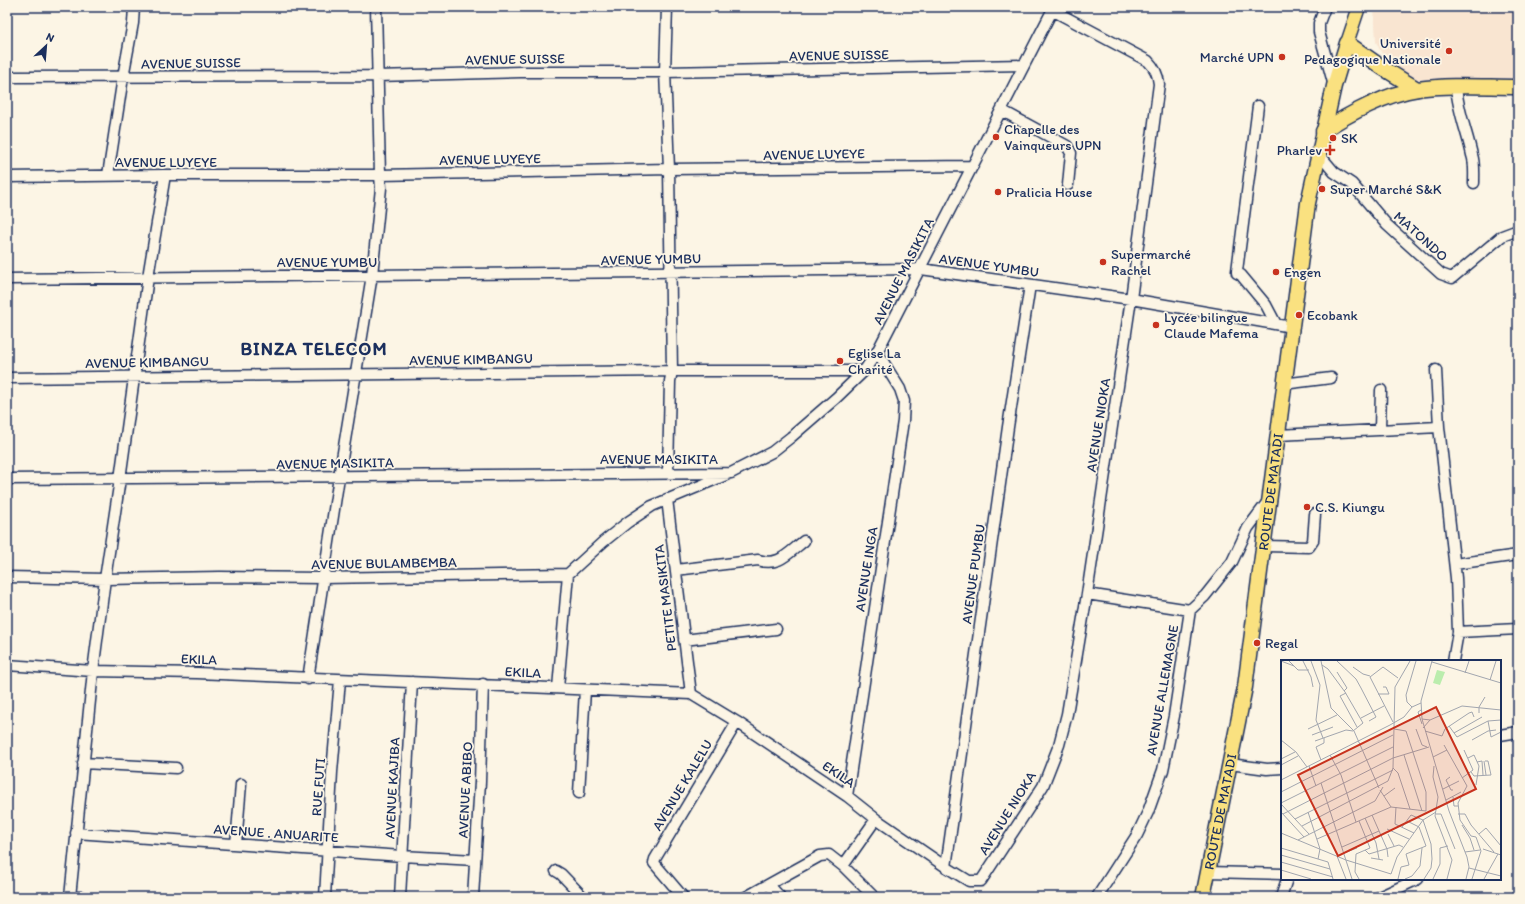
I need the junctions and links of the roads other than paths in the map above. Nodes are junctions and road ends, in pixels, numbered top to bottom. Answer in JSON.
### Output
{"nodes":[{"id":1,"x":134,"y":7,"type":"edge"},
{"id":2,"x":376,"y":7,"type":"edge"},
{"id":3,"x":667,"y":7,"type":"edge"},
{"id":4,"x":1325,"y":7,"type":"edge"},
{"id":5,"x":1359,"y":7,"type":"edge"},
{"id":6,"x":1053,"y":8,"type":"edge"},
{"id":7,"x":1347,"y":43,"type":"junction"},
{"id":8,"x":1024,"y":65,"type":"junction"},
{"id":9,"x":665,"y":72,"type":"junction"},
{"id":10,"x":377,"y":76,"type":"junction"},
{"id":11,"x":7,"y":77,"type":"edge"},
{"id":12,"x":123,"y":78,"type":"junction"},
{"id":13,"x":1334,"y":86,"type":"junction"},
{"id":14,"x":1456,"y":87,"type":"junction"},
{"id":15,"x":1518,"y":87,"type":"edge"},
{"id":16,"x":1417,"y":89,"type":"junction"},
{"id":17,"x":1258,"y":106,"type":"dead end"},
{"id":18,"x":1001,"y":110,"type":"junction"},
{"id":19,"x":1324,"y":131,"type":"junction"},
{"id":20,"x":1318,"y":153,"type":"junction"},
{"id":21,"x":973,"y":166,"type":"junction"},
{"id":22,"x":669,"y":169,"type":"junction"},
{"id":23,"x":108,"y":175,"type":"junction"},
{"id":24,"x":165,"y":175,"type":"junction"},
{"id":25,"x":380,"y":175,"type":"junction"},
{"id":26,"x":7,"y":177,"type":"edge"},
{"id":27,"x":1474,"y":183,"type":"dead end"},
{"id":28,"x":1068,"y":185,"type":"dead end"},
{"id":29,"x":1518,"y":230,"type":"edge"},
{"id":30,"x":921,"y":269,"type":"junction"},
{"id":31,"x":670,"y":272,"type":"junction"},
{"id":32,"x":372,"y":276,"type":"junction"},
{"id":33,"x":148,"y":277,"type":"junction"},
{"id":34,"x":7,"y":278,"type":"edge"},
{"id":35,"x":1030,"y":285,"type":"junction"},
{"id":36,"x":1131,"y":299,"type":"junction"},
{"id":37,"x":1276,"y":324,"type":"junction"},
{"id":38,"x":1292,"y":327,"type":"junction"},
{"id":39,"x":877,"y":352,"type":"junction"},
{"id":40,"x":1436,"y":370,"type":"dead end"},
{"id":41,"x":672,"y":371,"type":"junction"},
{"id":42,"x":864,"y":371,"type":"junction"},
{"id":43,"x":355,"y":375,"type":"junction"},
{"id":44,"x":134,"y":376,"type":"junction"},
{"id":45,"x":7,"y":378,"type":"edge"},
{"id":46,"x":1331,"y":378,"type":"dead end"},
{"id":47,"x":1284,"y":384,"type":"junction"},
{"id":48,"x":1381,"y":390,"type":"dead end"},
{"id":49,"x":1439,"y":426,"type":"junction"},
{"id":50,"x":1380,"y":429,"type":"junction"},
{"id":51,"x":1278,"y":435,"type":"junction"},
{"id":52,"x":668,"y":472,"type":"junction"},
{"id":53,"x":731,"y":473,"type":"junction"},
{"id":54,"x":339,"y":477,"type":"junction"},
{"id":55,"x":7,"y":479,"type":"edge"},
{"id":56,"x":120,"y":479,"type":"junction"},
{"id":57,"x":1270,"y":498,"type":"junction"},
{"id":58,"x":667,"y":499,"type":"junction"},
{"id":59,"x":1315,"y":514,"type":"dead end"},
{"id":60,"x":804,"y":541,"type":"dead end"},
{"id":61,"x":1264,"y":546,"type":"junction"},
{"id":62,"x":1518,"y":555,"type":"edge"},
{"id":63,"x":1455,"y":564,"type":"junction"},
{"id":64,"x":676,"y":570,"type":"junction"},
{"id":65,"x":568,"y":574,"type":"junction"},
{"id":66,"x":7,"y":577,"type":"edge"},
{"id":67,"x":323,"y":578,"type":"junction"},
{"id":68,"x":105,"y":579,"type":"junction"},
{"id":69,"x":1087,"y":594,"type":"junction"},
{"id":70,"x":1190,"y":610,"type":"junction"},
{"id":71,"x":776,"y":629,"type":"dead end"},
{"id":72,"x":1518,"y":629,"type":"edge"},
{"id":73,"x":1458,"y":632,"type":"junction"},
{"id":74,"x":684,"y":640,"type":"junction"},
{"id":75,"x":1453,"y":660,"type":"edge"},
{"id":76,"x":7,"y":665,"type":"edge"},
{"id":77,"x":93,"y":671,"type":"junction"},
{"id":78,"x":308,"y":679,"type":"junction"},
{"id":79,"x":340,"y":680,"type":"junction"},
{"id":80,"x":412,"y":682,"type":"junction"},
{"id":81,"x":483,"y":684,"type":"junction"},
{"id":82,"x":558,"y":688,"type":"junction"},
{"id":83,"x":585,"y":690,"type":"junction"},
{"id":84,"x":691,"y":694,"type":"junction"},
{"id":85,"x":736,"y":722,"type":"junction"},
{"id":86,"x":1518,"y":732,"type":"edge"},
{"id":87,"x":1501,"y":734,"type":"edge"},
{"id":88,"x":83,"y":763,"type":"junction"},
{"id":89,"x":1230,"y":764,"type":"junction"},
{"id":90,"x":176,"y":768,"type":"dead end"},
{"id":91,"x":1281,"y":768,"type":"edge"},
{"id":92,"x":241,"y":784,"type":"dead end"},
{"id":93,"x":579,"y":793,"type":"dead end"},
{"id":94,"x":847,"y":796,"type":"junction"},
{"id":95,"x":876,"y":819,"type":"junction"},
{"id":96,"x":76,"y":833,"type":"junction"},
{"id":97,"x":236,"y":844,"type":"junction"},
{"id":98,"x":328,"y":851,"type":"junction"},
{"id":99,"x":402,"y":856,"type":"junction"},
{"id":100,"x":475,"y":860,"type":"junction"},
{"id":101,"x":843,"y":866,"type":"junction"},
{"id":102,"x":946,"y":867,"type":"junction"},
{"id":103,"x":556,"y":871,"type":"dead end"},
{"id":104,"x":1208,"y":872,"type":"junction"},
{"id":105,"x":1281,"y":874,"type":"edge"},
{"id":106,"x":1287,"y":880,"type":"edge"},
{"id":107,"x":1416,"y":880,"type":"edge"},
{"id":108,"x":980,"y":881,"type":"joint"},
{"id":109,"x":770,"y":885,"type":"junction"},
{"id":110,"x":70,"y":896,"type":"edge"},
{"id":111,"x":82,"y":897,"type":"edge"},
{"id":112,"x":325,"y":897,"type":"edge"},
{"id":113,"x":400,"y":897,"type":"edge"},
{"id":114,"x":473,"y":897,"type":"edge"},
{"id":115,"x":583,"y":897,"type":"edge"},
{"id":116,"x":683,"y":897,"type":"edge"},
{"id":117,"x":746,"y":897,"type":"edge"},
{"id":118,"x":780,"y":897,"type":"edge"},
{"id":119,"x":874,"y":897,"type":"edge"},
{"id":120,"x":1097,"y":897,"type":"edge"},
{"id":121,"x":1203,"y":897,"type":"edge"},
{"id":122,"x":1281,"y":897,"type":"edge"},
{"id":123,"x":1379,"y":897,"type":"edge"}],
"edges":[{"from":1,"to":12,"type":"street"},
{"from":2,"to":10,"type":"street"},
{"from":3,"to":9,"type":"street"},
{"from":4,"to":13,"type":"street"},
{"from":5,"to":7,"type":"main road"},
{"from":6,"to":8,"type":"street","name":"AVENUE MASIKITA"},
{"from":6,"to":36,"type":"street","name":"AVENUE NIOKA"},
{"from":7,"to":13,"type":"highway","name":"ROUTE DE MATADI"},
{"from":7,"to":16,"type":"highway"},
{"from":8,"to":9,"type":"street","name":"AVENUE SUISSE"},
{"from":8,"to":18,"type":"street","name":"AVENUE MASIKITA"},
{"from":9,"to":10,"type":"street","name":"AVENUE SUISSE"},
{"from":9,"to":22,"type":"street"},
{"from":10,"to":12,"type":"street","name":"AVENUE SUISSE"},
{"from":10,"to":25,"type":"street"},
{"from":11,"to":12,"type":"street","name":"AVENUE SUISSE"},
{"from":12,"to":23,"type":"street"},
{"from":13,"to":19,"type":"highway","name":"ROUTE DE MATADI"},
{"from":14,"to":15,"type":"highway"},
{"from":14,"to":16,"type":"highway"},
{"from":14,"to":27,"type":"street"},
{"from":16,"to":19,"type":"highway"},
{"from":17,"to":37,"type":"street"},
{"from":18,"to":21,"type":"street","name":"AVENUE MASIKITA"},
{"from":18,"to":28,"type":"street"},
{"from":19,"to":20,"type":"highway","name":"ROUTE DE MATADI"},
{"from":20,"to":29,"type":"street","name":"MATONDO"},
{"from":20,"to":38,"type":"highway","name":"ROUTE DE MATADI"},
{"from":21,"to":22,"type":"street","name":"AVENUE LUYEYE"},
{"from":21,"to":30,"type":"street","name":"AVENUE MASIKITA"},
{"from":22,"to":25,"type":"street","name":"AVENUE LUYEYE"},
{"from":22,"to":31,"type":"street"},
{"from":23,"to":24,"type":"street","name":"AVENUE LUYEYE"},
{"from":23,"to":26,"type":"street","name":"AVENUE LUYEYE"},
{"from":24,"to":25,"type":"street","name":"AVENUE LUYEYE"},
{"from":24,"to":33,"type":"street"},
{"from":25,"to":32,"type":"street"},
{"from":30,"to":31,"type":"street","name":"AVENUE YUMBU"},
{"from":30,"to":35,"type":"street","name":"AVENUE YUMBU"},
{"from":30,"to":39,"type":"street","name":"AVENUE MASIKITA"},
{"from":31,"to":32,"type":"street","name":"AVENUE YUMBU"},
{"from":31,"to":41,"type":"street"},
{"from":32,"to":33,"type":"street","name":"AVENUE YUMBU"},
{"from":32,"to":43,"type":"street"},
{"from":33,"to":34,"type":"street","name":"AVENUE YUMBU"},
{"from":33,"to":44,"type":"street"},
{"from":35,"to":36,"type":"street","name":"AVENUE YUMBU"},
{"from":35,"to":102,"type":"street","name":"AVENUE PUMBU"},
{"from":36,"to":37,"type":"street","name":"AVENUE YUMBU"},
{"from":36,"to":69,"type":"street","name":"AVENUE NIOKA"},
{"from":37,"to":38,"type":"street","name":"AVENUE YUMBU"},
{"from":38,"to":47,"type":"highway","name":"ROUTE DE MATADI"},
{"from":39,"to":42,"type":"street","name":"AVENUE MASIKITA"},
{"from":39,"to":94,"type":"street","name":"AVENUE INGA"},
{"from":40,"to":49,"type":"street"},
{"from":41,"to":42,"type":"street","name":"AVENUE KIMBANGU"},
{"from":41,"to":43,"type":"street","name":"AVENUE KIMBANGU"},
{"from":41,"to":52,"type":"street"},
{"from":42,"to":53,"type":"street","name":"AVENUE MASIKITA"},
{"from":43,"to":44,"type":"street","name":"AVENUE KIMBANGU"},
{"from":43,"to":54,"type":"street"},
{"from":44,"to":45,"type":"street","name":"AVENUE KIMBANGU"},
{"from":44,"to":56,"type":"street"},
{"from":46,"to":47,"type":"street"},
{"from":47,"to":51,"type":"highway","name":"ROUTE DE MATADI"},
{"from":48,"to":50,"type":"street"},
{"from":49,"to":50,"type":"street"},
{"from":49,"to":63,"type":"street"},
{"from":50,"to":51,"type":"street"},
{"from":51,"to":57,"type":"highway","name":"ROUTE DE MATADI"},
{"from":52,"to":53,"type":"street","name":"AVENUE MASIKITA"},
{"from":52,"to":54,"type":"street","name":"AVENUE MASIKITA"},
{"from":53,"to":58,"type":"street"},
{"from":54,"to":56,"type":"street","name":"AVENUE MASIKITA"},
{"from":54,"to":67,"type":"street"},
{"from":55,"to":56,"type":"street","name":"AVENUE MASIKITA"},
{"from":56,"to":68,"type":"street"},
{"from":57,"to":61,"type":"highway","name":"ROUTE DE MATADI"},
{"from":57,"to":70,"type":"street","name":"AVENUE ALLEMAGNE"},
{"from":58,"to":64,"type":"street","name":"PETITE MASIKITA"},
{"from":58,"to":65,"type":"street"},
{"from":59,"to":61,"type":"street"},
{"from":60,"to":64,"type":"street"},
{"from":61,"to":89,"type":"highway","name":"ROUTE DE MATADI"},
{"from":62,"to":63,"type":"street"},
{"from":63,"to":73,"type":"street"},
{"from":64,"to":74,"type":"street","name":"PETITE MASIKITA"},
{"from":65,"to":67,"type":"street","name":"AVENUE BULAMBEMBA"},
{"from":65,"to":82,"type":"street"},
{"from":66,"to":68,"type":"street","name":"AVENUE BULAMBEMBA"},
{"from":67,"to":68,"type":"street","name":"AVENUE BULAMBEMBA"},
{"from":67,"to":78,"type":"street"},
{"from":68,"to":77,"type":"street"},
{"from":69,"to":70,"type":"street"},
{"from":69,"to":108,"type":"street","name":"AVENUE NIOKA"},
{"from":70,"to":120,"type":"street","name":"AVENUE ALLEMAGNE"},
{"from":71,"to":74,"type":"street"},
{"from":72,"to":73,"type":"street"},
{"from":73,"to":75,"type":"street"},
{"from":74,"to":84,"type":"street","name":"PETITE MASIKITA"},
{"from":76,"to":77,"type":"street","name":"EKILA"},
{"from":77,"to":78,"type":"street","name":"EKILA"},
{"from":77,"to":88,"type":"street"},
{"from":78,"to":79,"type":"street","name":"EKILA"},
{"from":79,"to":80,"type":"street","name":"EKILA"},
{"from":79,"to":98,"type":"street","name":"RUE FUTI"},
{"from":80,"to":81,"type":"street","name":"EKILA"},
{"from":80,"to":99,"type":"street","name":"AVENUE KAJIBA"},
{"from":81,"to":82,"type":"street","name":"EKILA"},
{"from":81,"to":100,"type":"street","name":"AVENUE ABIBO"},
{"from":82,"to":83,"type":"street","name":"EKILA"},
{"from":83,"to":84,"type":"street","name":"EKILA"},
{"from":83,"to":93,"type":"street"},
{"from":84,"to":85,"type":"street","name":"EKILA"},
{"from":85,"to":94,"type":"street","name":"EKILA"},
{"from":85,"to":116,"type":"street","name":"AVENUE KALELU"},
{"from":86,"to":87,"type":"street"},
{"from":88,"to":90,"type":"street"},
{"from":88,"to":96,"type":"street"},
{"from":89,"to":91,"type":"street"},
{"from":89,"to":104,"type":"highway","name":"ROUTE DE MATADI"},
{"from":92,"to":97,"type":"street"},
{"from":94,"to":95,"type":"street","name":"EKILA"},
{"from":95,"to":101,"type":"street"},
{"from":95,"to":102,"type":"street","name":"EKILA"},
{"from":96,"to":97,"type":"street","name":"AVENUE . ANUARITE"},
{"from":96,"to":110,"type":"street"},
{"from":97,"to":98,"type":"street","name":"AVENUE . ANUARITE"},
{"from":98,"to":99,"type":"street","name":"AVENUE . ANUARITE"},
{"from":98,"to":112,"type":"street","name":"RUE FUTI"},
{"from":99,"to":100,"type":"street","name":"AVENUE . ANUARITE"},
{"from":99,"to":113,"type":"street","name":"AVENUE KAJIBA"},
{"from":100,"to":114,"type":"street","name":"AVENUE ABIBO"},
{"from":101,"to":109,"type":"street"},
{"from":101,"to":119,"type":"street"},
{"from":102,"to":108,"type":"street","name":"EKILA"},
{"from":103,"to":115,"type":"street"},
{"from":104,"to":105,"type":"street"},
{"from":104,"to":121,"type":"highway","name":"ROUTE DE MATADI"},
{"from":106,"to":122,"type":"street"},
{"from":107,"to":123,"type":"street"},
{"from":109,"to":117,"type":"street"},
{"from":109,"to":118,"type":"street"},
{"from":110,"to":111,"type":"street"}]}
